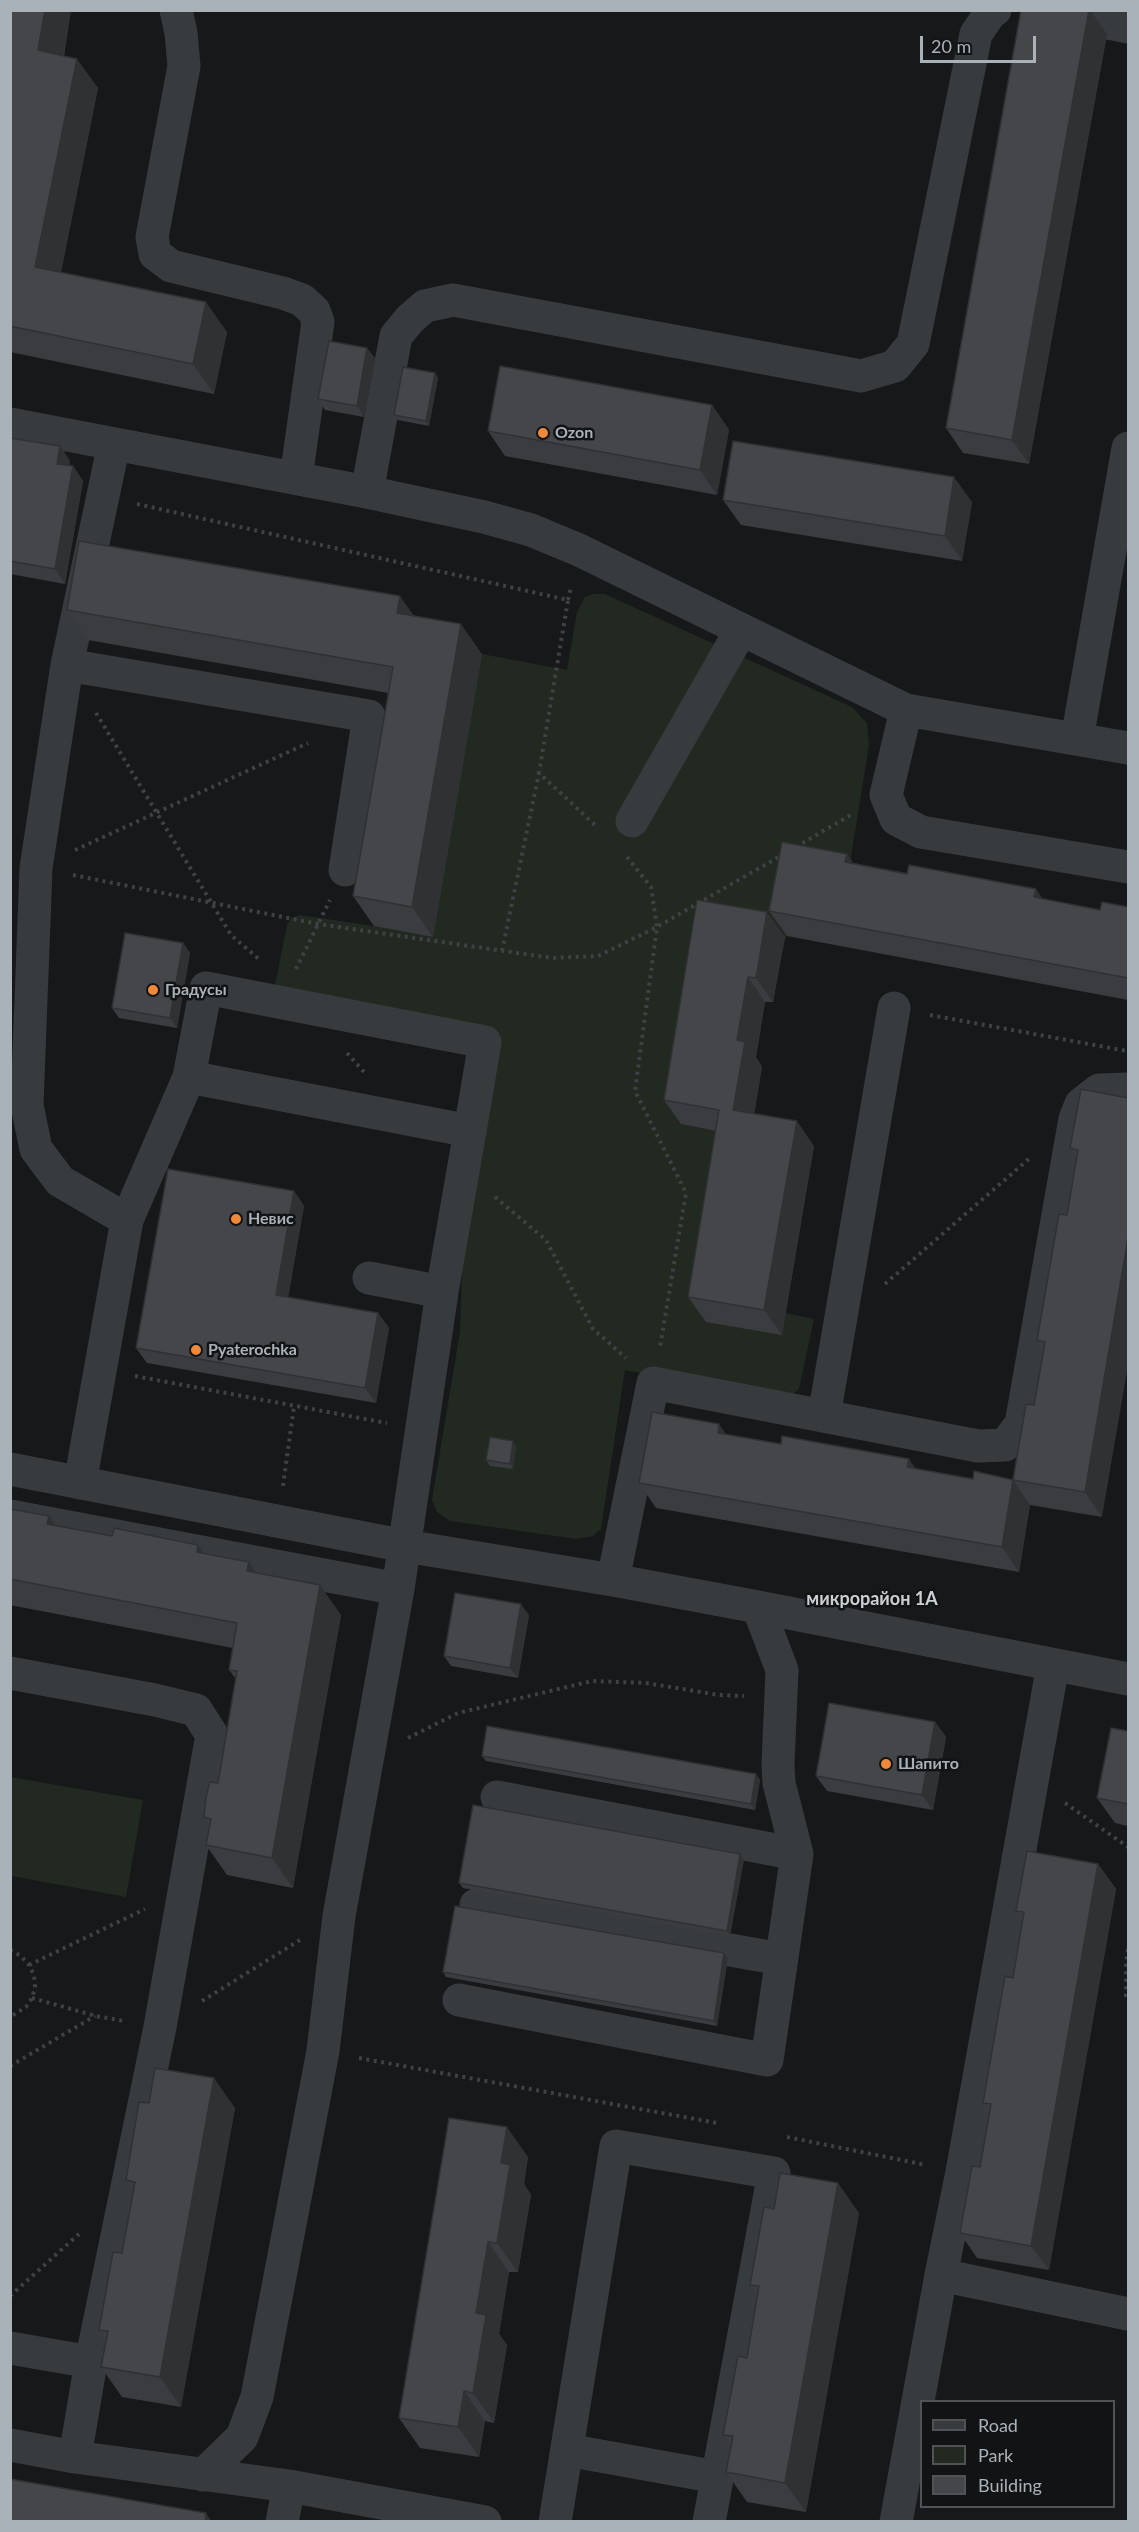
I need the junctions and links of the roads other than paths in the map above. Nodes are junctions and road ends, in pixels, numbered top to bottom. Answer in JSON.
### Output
{"nodes":[{"id":1,"x":176,"y":10,"type":"edge"},
{"id":2,"x":994,"y":10,"type":"edge"},
{"id":3,"x":1046,"y":10,"type":"edge"},
{"id":4,"x":1128,"y":27,"type":"edge"},
{"id":5,"x":10,"y":424,"type":"edge"},
{"id":6,"x":114,"y":444,"type":"junction"},
{"id":7,"x":1128,"y":448,"type":"edge"},
{"id":8,"x":296,"y":478,"type":"junction"},
{"id":9,"x":367,"y":492,"type":"junction"},
{"id":10,"x":741,"y":630,"type":"junction"},
{"id":11,"x":68,"y":665,"type":"junction"},
{"id":12,"x":906,"y":710,"type":"junction"},
{"id":13,"x":1077,"y":739,"type":"junction"},
{"id":14,"x":1128,"y":748,"type":"edge"},
{"id":15,"x":619,"y":835,"type":"road end"},
{"id":16,"x":1128,"y":867,"type":"edge"},
{"id":17,"x":345,"y":870,"type":"road end"},
{"id":18,"x":894,"y":1008,"type":"road end"},
{"id":19,"x":189,"y":1077,"type":"junction"},
{"id":20,"x":1128,"y":1089,"type":"edge"},
{"id":21,"x":470,"y":1131,"type":"junction"},
{"id":22,"x":127,"y":1220,"type":"junction"},
{"id":23,"x":369,"y":1278,"type":"dead end"},
{"id":24,"x":442,"y":1292,"type":"junction"},
{"id":25,"x":824,"y":1416,"type":"junction"},
{"id":26,"x":10,"y":1469,"type":"edge"},
{"id":27,"x":80,"y":1483,"type":"junction"},
{"id":28,"x":10,"y":1516,"type":"edge"},
{"id":29,"x":405,"y":1546,"type":"junction"},
{"id":30,"x":613,"y":1580,"type":"junction"},
{"id":31,"x":398,"y":1589,"type":"junction"},
{"id":32,"x":758,"y":1607,"type":"junction"},
{"id":33,"x":1053,"y":1665,"type":"junction"},
{"id":34,"x":10,"y":1673,"type":"edge"},
{"id":35,"x":1128,"y":1679,"type":"edge"},
{"id":36,"x":497,"y":1797,"type":"dead end"},
{"id":37,"x":796,"y":1854,"type":"junction"},
{"id":38,"x":476,"y":1905,"type":"dead end"},
{"id":39,"x":782,"y":1959,"type":"junction"},
{"id":40,"x":459,"y":2000,"type":"dead end"},
{"id":41,"x":941,"y":2275,"type":"junction"},
{"id":42,"x":1128,"y":2314,"type":"edge"},
{"id":43,"x":10,"y":2348,"type":"edge"},
{"id":44,"x":91,"y":2362,"type":"junction"},
{"id":45,"x":10,"y":2445,"type":"edge"},
{"id":46,"x":567,"y":2450,"type":"junction"},
{"id":47,"x":75,"y":2457,"type":"junction"},
{"id":48,"x":203,"y":2475,"type":"junction"},
{"id":49,"x":717,"y":2477,"type":"junction"},
{"id":50,"x":289,"y":2486,"type":"junction"},
{"id":51,"x":282,"y":2522,"type":"edge"},
{"id":52,"x":485,"y":2522,"type":"edge"},
{"id":53,"x":555,"y":2522,"type":"edge"},
{"id":54,"x":709,"y":2522,"type":"edge"},
{"id":55,"x":896,"y":2522,"type":"edge"}],
"edges":[{"from":1,"to":8,"type":"street"},
{"from":2,"to":9,"type":"street"},
{"from":3,"to":4,"type":"street"},
{"from":5,"to":6,"type":"street"},
{"from":6,"to":8,"type":"street"},
{"from":6,"to":11,"type":"street"},
{"from":7,"to":13,"type":"street"},
{"from":8,"to":9,"type":"street"},
{"from":9,"to":10,"type":"street"},
{"from":10,"to":12,"type":"street"},
{"from":10,"to":15,"type":"street"},
{"from":11,"to":17,"type":"street"},
{"from":11,"to":22,"type":"street"},
{"from":12,"to":13,"type":"street"},
{"from":12,"to":16,"type":"street"},
{"from":13,"to":14,"type":"street"},
{"from":18,"to":25,"type":"street"},
{"from":19,"to":21,"type":"street"},
{"from":19,"to":21,"type":"street"},
{"from":19,"to":22,"type":"street"},
{"from":20,"to":25,"type":"street"},
{"from":21,"to":24,"type":"street"},
{"from":22,"to":27,"type":"street"},
{"from":23,"to":24,"type":"street"},
{"from":24,"to":29,"type":"street"},
{"from":25,"to":30,"type":"street"},
{"from":26,"to":27,"type":"street"},
{"from":27,"to":29,"type":"street"},
{"from":28,"to":31,"type":"street"},
{"from":29,"to":30,"type":"street"},
{"from":29,"to":31,"type":"street"},
{"from":30,"to":32,"type":"street"},
{"from":31,"to":48,"type":"street"},
{"from":32,"to":33,"type":"street"},
{"from":32,"to":37,"type":"street"},
{"from":33,"to":35,"type":"street"},
{"from":33,"to":41,"type":"street"},
{"from":34,"to":44,"type":"street"},
{"from":36,"to":37,"type":"street"},
{"from":37,"to":39,"type":"street"},
{"from":38,"to":39,"type":"street"},
{"from":39,"to":40,"type":"street"},
{"from":41,"to":42,"type":"street"},
{"from":41,"to":55,"type":"street"},
{"from":43,"to":44,"type":"street"},
{"from":44,"to":47,"type":"street"},
{"from":45,"to":47,"type":"street"},
{"from":46,"to":49,"type":"street"},
{"from":46,"to":49,"type":"street"},
{"from":46,"to":53,"type":"street"},
{"from":47,"to":48,"type":"street"},
{"from":48,"to":50,"type":"street"},
{"from":49,"to":54,"type":"street"},
{"from":50,"to":51,"type":"street"},
{"from":50,"to":52,"type":"street"}]}
